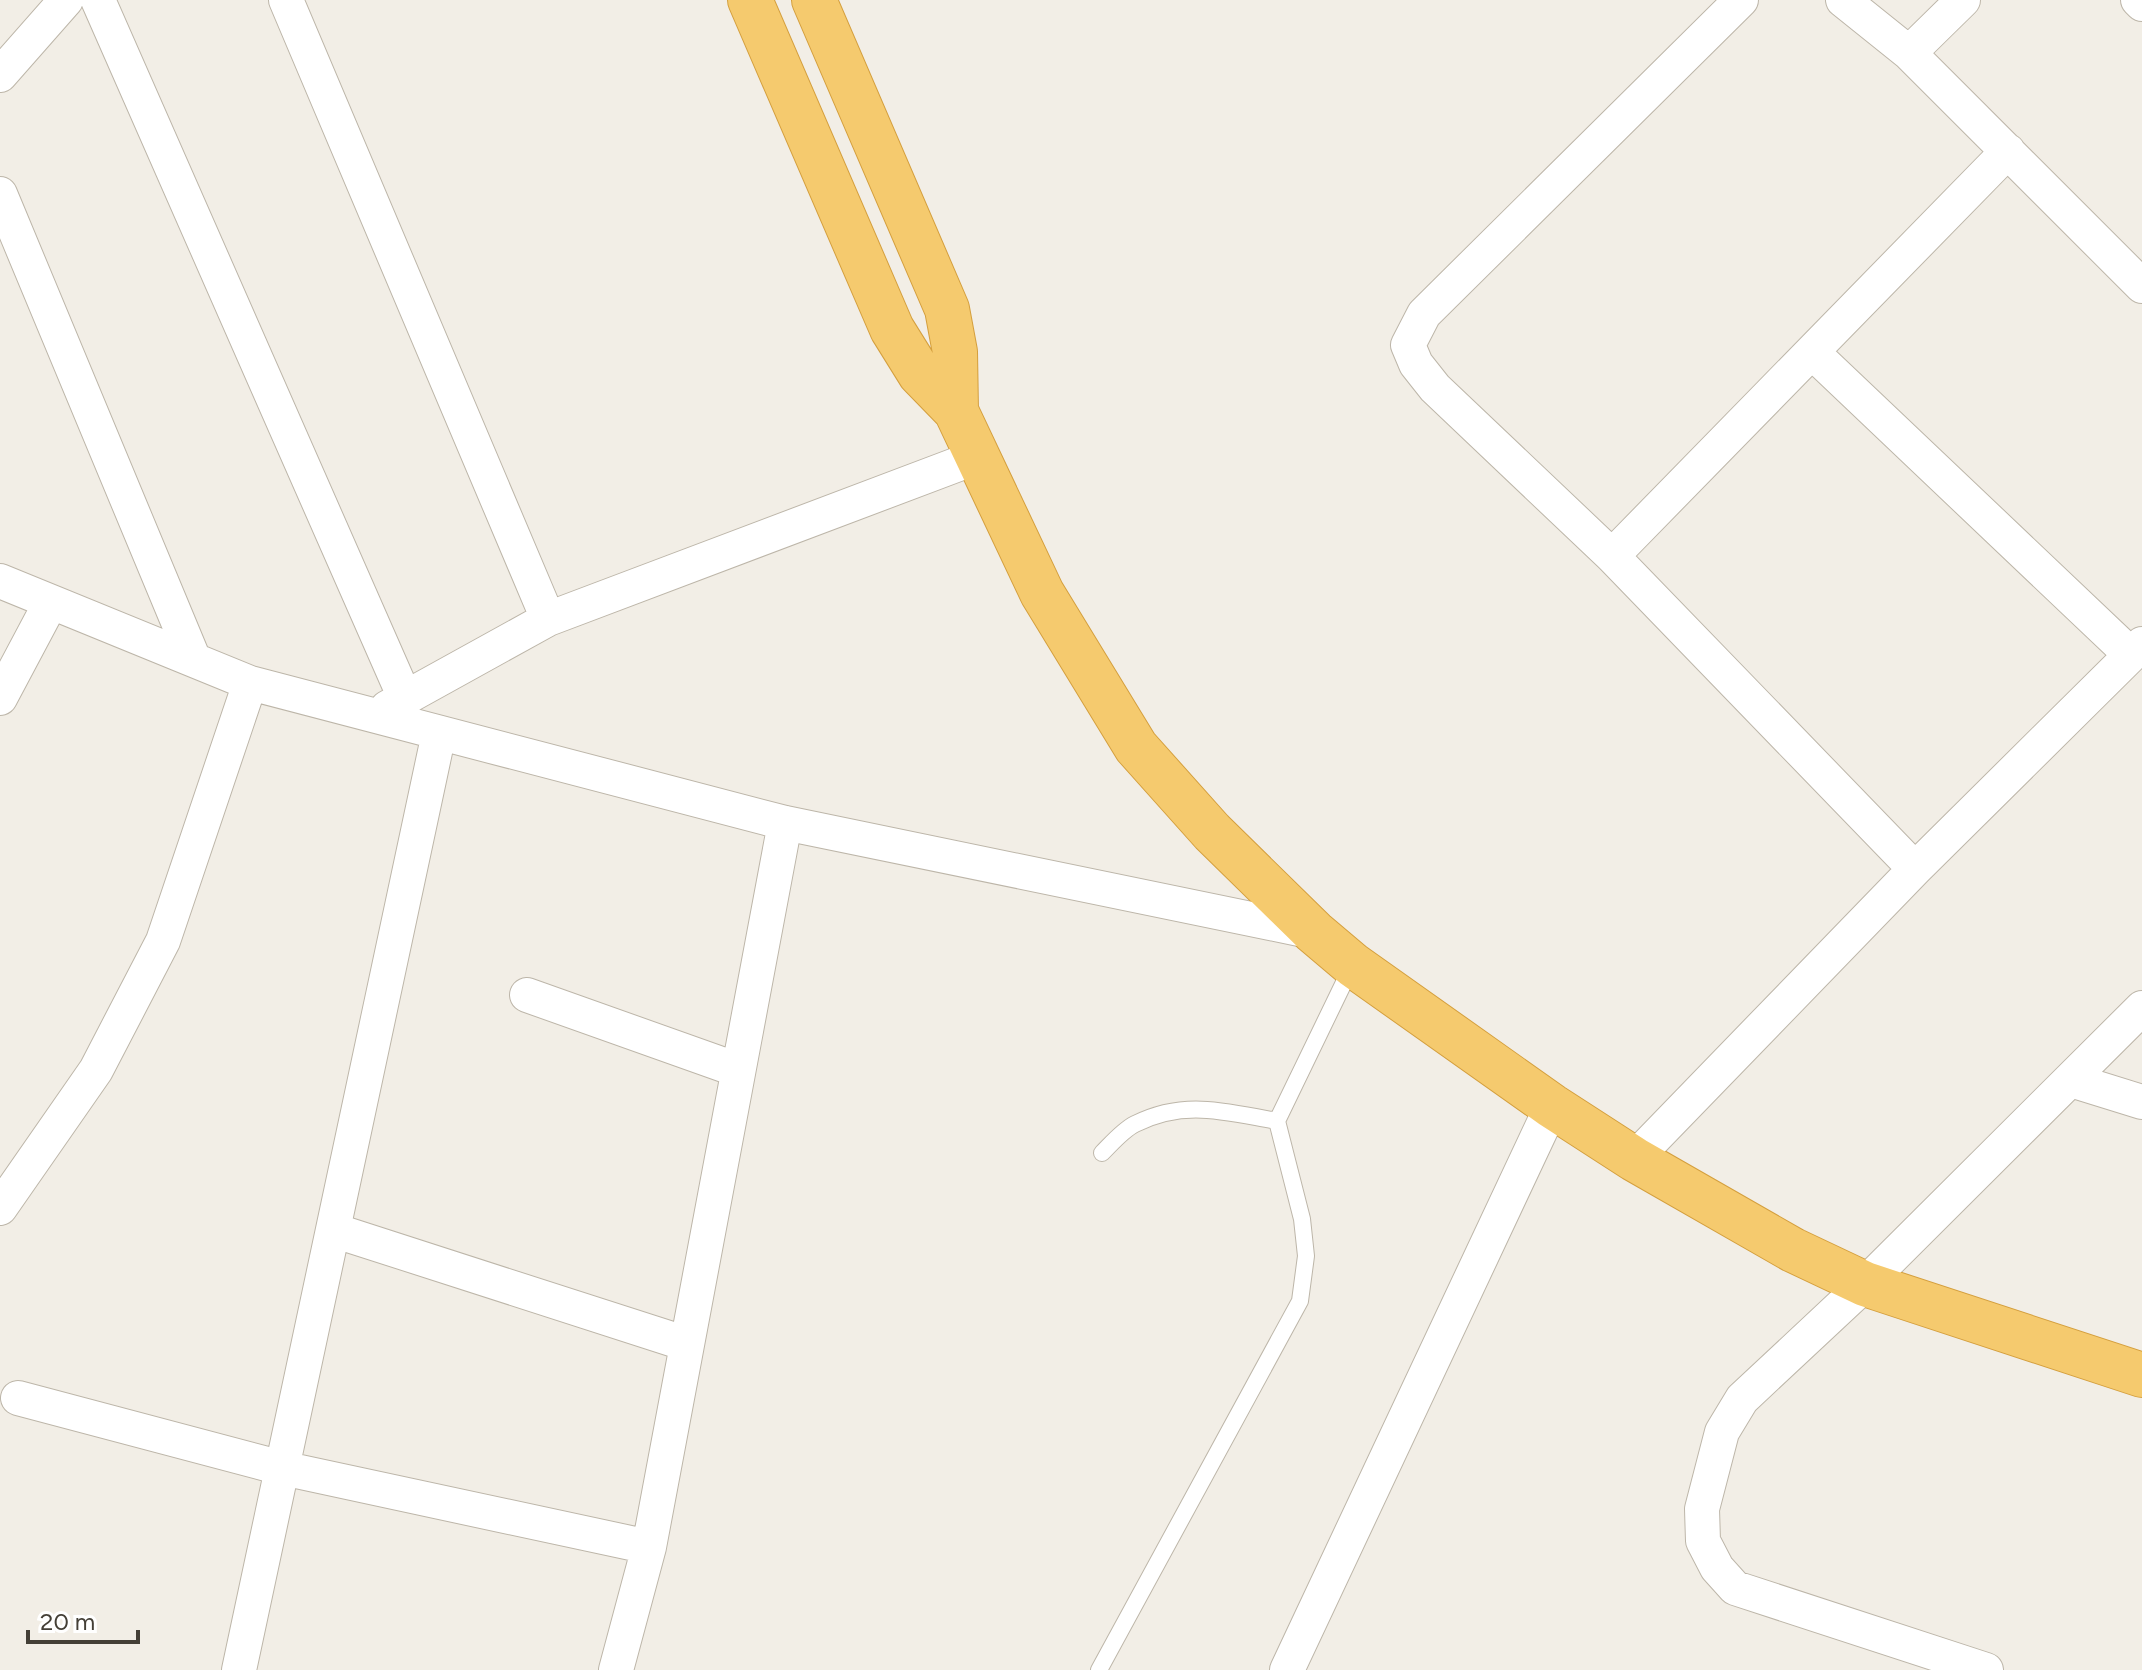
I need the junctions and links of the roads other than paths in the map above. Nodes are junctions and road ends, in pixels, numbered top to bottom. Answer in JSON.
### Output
{"nodes":[{"id":1,"x":66,"y":0,"type":"edge"},
{"id":2,"x":98,"y":0,"type":"edge"},
{"id":3,"x":286,"y":0,"type":"edge"},
{"id":4,"x":750,"y":0,"type":"edge"},
{"id":5,"x":814,"y":0,"type":"edge"},
{"id":6,"x":1741,"y":0,"type":"edge"},
{"id":7,"x":1843,"y":0,"type":"edge"},
{"id":8,"x":1963,"y":0,"type":"edge"},
{"id":9,"x":2138,"y":0,"type":"edge"},
{"id":10,"x":2142,"y":4,"type":"edge"},
{"id":11,"x":1909,"y":53,"type":"junction"},
{"id":12,"x":0,"y":75,"type":"edge"},
{"id":13,"x":2008,"y":151,"type":"junction"},
{"id":14,"x":0,"y":194,"type":"edge"},
{"id":15,"x":2142,"y":286,"type":"edge"},
{"id":16,"x":1812,"y":352,"type":"junction"},
{"id":17,"x":956,"y":411,"type":"junction"},
{"id":18,"x":977,"y":457,"type":"junction"},
{"id":19,"x":1612,"y":556,"type":"junction"},
{"id":20,"x":0,"y":581,"type":"edge"},
{"id":21,"x":51,"y":602,"type":"junction"},
{"id":22,"x":548,"y":619,"type":"junction"},
{"id":23,"x":2136,"y":650,"type":"edge"},
{"id":24,"x":194,"y":660,"type":"junction"},
{"id":25,"x":250,"y":683,"type":"junction"},
{"id":26,"x":0,"y":698,"type":"edge"},
{"id":27,"x":405,"y":698,"type":"junction"},
{"id":28,"x":374,"y":716,"type":"junction"},
{"id":29,"x":439,"y":733,"type":"junction"},
{"id":30,"x":785,"y":823,"type":"junction"},
{"id":31,"x":1915,"y":869,"type":"junction"},
{"id":32,"x":1314,"y":932,"type":"junction"},
{"id":33,"x":1353,"y":965,"type":"junction"},
{"id":34,"x":527,"y":995,"type":"dead end"},
{"id":35,"x":2142,"y":1008,"type":"edge"},
{"id":36,"x":738,"y":1070,"type":"junction"},
{"id":37,"x":2071,"y":1080,"type":"junction"},
{"id":38,"x":2142,"y":1102,"type":"edge"},
{"id":39,"x":1552,"y":1106,"type":"junction"},
{"id":40,"x":1277,"y":1121,"type":"junction"},
{"id":41,"x":1102,"y":1153,"type":"dead end"},
{"id":42,"x":1634,"y":1159,"type":"junction"},
{"id":43,"x":0,"y":1208,"type":"edge"},
{"id":44,"x":333,"y":1230,"type":"junction"},
{"id":45,"x":1852,"y":1279,"type":"junction"},
{"id":46,"x":687,"y":1344,"type":"junction"},
{"id":47,"x":2142,"y":1375,"type":"edge"},
{"id":48,"x":18,"y":1398,"type":"dead end"},
{"id":49,"x":282,"y":1468,"type":"junction"},
{"id":50,"x":649,"y":1547,"type":"junction"},
{"id":51,"x":239,"y":1670,"type":"edge"},
{"id":52,"x":616,"y":1670,"type":"edge"},
{"id":53,"x":1099,"y":1670,"type":"edge"},
{"id":54,"x":1287,"y":1670,"type":"edge"},
{"id":55,"x":1986,"y":1670,"type":"edge"}],
"edges":[{"from":1,"to":12,"type":"street"},
{"from":2,"to":27,"type":"street"},
{"from":3,"to":22,"type":"street"},
{"from":4,"to":17,"type":"highway"},
{"from":5,"to":17,"type":"highway"},
{"from":6,"to":19,"type":"street"},
{"from":7,"to":11,"type":"street"},
{"from":8,"to":11,"type":"street"},
{"from":9,"to":10,"type":"street"},
{"from":11,"to":13,"type":"street"},
{"from":13,"to":15,"type":"street"},
{"from":13,"to":16,"type":"street"},
{"from":14,"to":24,"type":"street"},
{"from":16,"to":19,"type":"street"},
{"from":16,"to":23,"type":"street"},
{"from":17,"to":18,"type":"highway"},
{"from":18,"to":22,"type":"street"},
{"from":18,"to":32,"type":"highway"},
{"from":19,"to":31,"type":"street"},
{"from":20,"to":21,"type":"street"},
{"from":21,"to":24,"type":"street"},
{"from":21,"to":26,"type":"street"},
{"from":22,"to":27,"type":"street"},
{"from":23,"to":31,"type":"street"},
{"from":24,"to":25,"type":"street"},
{"from":25,"to":28,"type":"street"},
{"from":25,"to":43,"type":"street"},
{"from":27,"to":28,"type":"street"},
{"from":28,"to":29,"type":"street"},
{"from":29,"to":30,"type":"street"},
{"from":29,"to":44,"type":"street"},
{"from":30,"to":32,"type":"street"},
{"from":30,"to":36,"type":"street"},
{"from":31,"to":42,"type":"street"},
{"from":32,"to":33,"type":"highway"},
{"from":33,"to":39,"type":"highway"},
{"from":33,"to":40,"type":"lane"},
{"from":34,"to":36,"type":"street"},
{"from":35,"to":37,"type":"street"},
{"from":36,"to":46,"type":"street"},
{"from":37,"to":38,"type":"street"},
{"from":37,"to":45,"type":"street"},
{"from":39,"to":42,"type":"highway"},
{"from":39,"to":54,"type":"street"},
{"from":40,"to":41,"type":"lane"},
{"from":40,"to":53,"type":"lane"},
{"from":42,"to":45,"type":"highway"},
{"from":44,"to":46,"type":"street"},
{"from":44,"to":49,"type":"street"},
{"from":45,"to":47,"type":"highway"},
{"from":45,"to":55,"type":"street"},
{"from":46,"to":50,"type":"street"},
{"from":48,"to":49,"type":"street"},
{"from":49,"to":50,"type":"street"},
{"from":49,"to":51,"type":"street"},
{"from":50,"to":52,"type":"street"}]}
